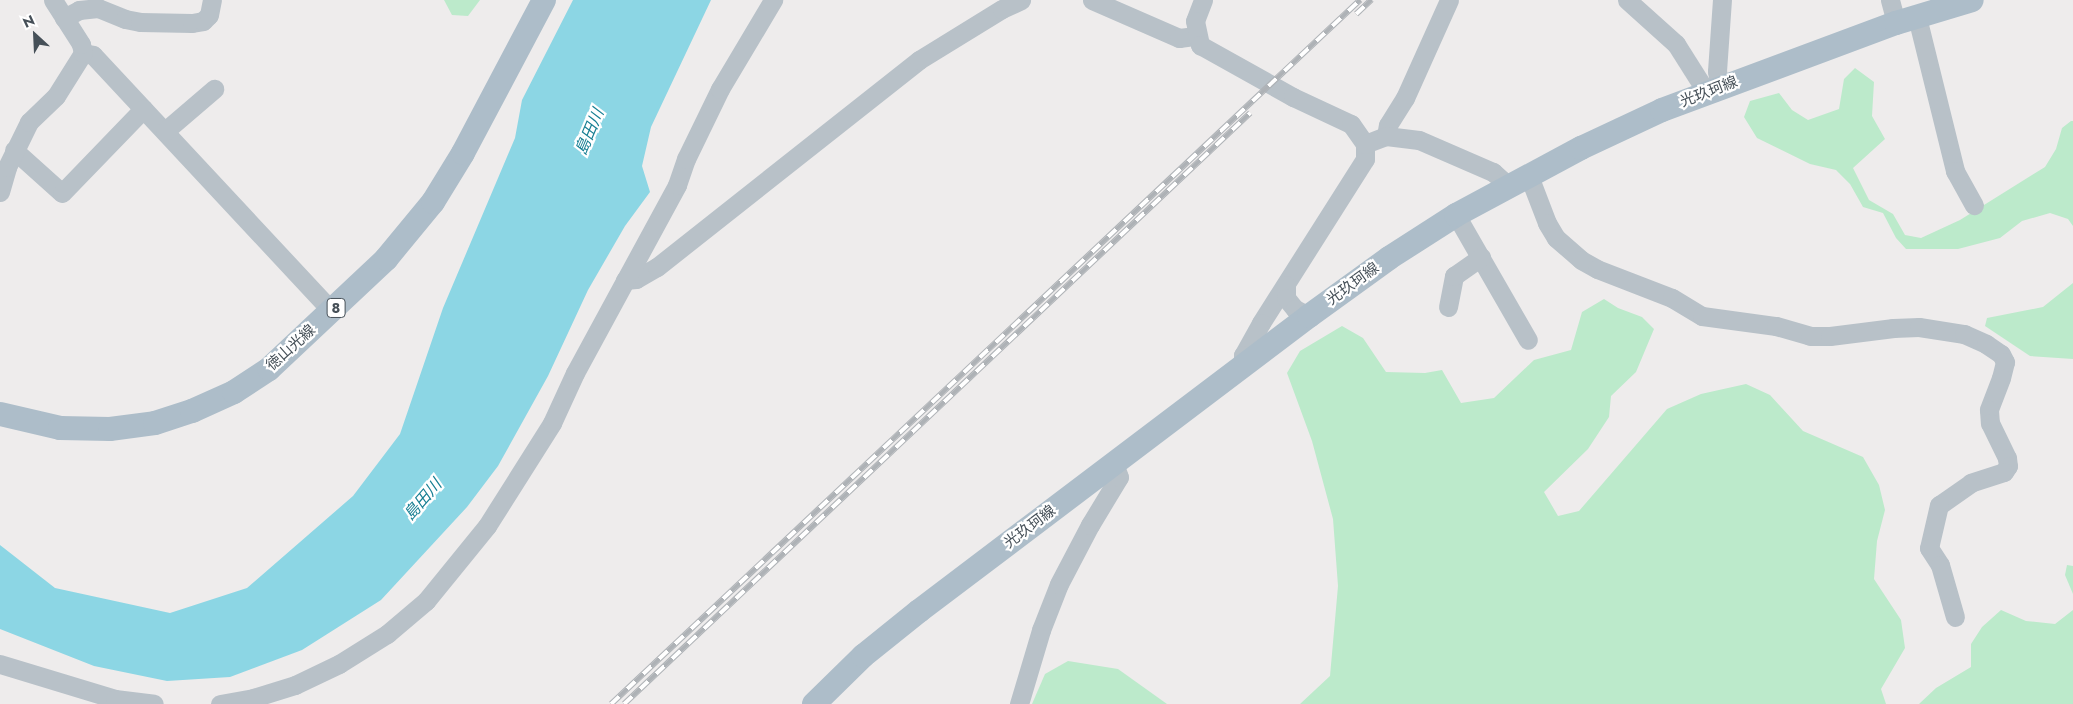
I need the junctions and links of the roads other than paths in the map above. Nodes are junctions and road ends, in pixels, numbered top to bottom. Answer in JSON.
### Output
{"nodes":[{"id":1,"x":53,"y":0,"type":"edge"},
{"id":2,"x":212,"y":0,"type":"edge"},
{"id":3,"x":544,"y":0,"type":"edge"},
{"id":4,"x":773,"y":0,"type":"edge"},
{"id":5,"x":1021,"y":0,"type":"edge"},
{"id":6,"x":1092,"y":0,"type":"edge"},
{"id":7,"x":1203,"y":0,"type":"edge"},
{"id":8,"x":1449,"y":0,"type":"edge"},
{"id":9,"x":1627,"y":0,"type":"edge"},
{"id":10,"x":1722,"y":0,"type":"edge"},
{"id":11,"x":1890,"y":0,"type":"edge"},
{"id":12,"x":1972,"y":0,"type":"edge"},
{"id":13,"x":64,"y":18,"type":"junction"},
{"id":14,"x":1907,"y":20,"type":"junction"},
{"id":15,"x":1196,"y":36,"type":"junction"},
{"id":16,"x":83,"y":53,"type":"junction"},
{"id":17,"x":214,"y":89,"type":"dead end"},
{"id":18,"x":1714,"y":90,"type":"junction"},
{"id":19,"x":143,"y":110,"type":"junction"},
{"id":20,"x":165,"y":131,"type":"junction"},
{"id":21,"x":1386,"y":136,"type":"junction"},
{"id":22,"x":1365,"y":144,"type":"junction"},
{"id":23,"x":14,"y":150,"type":"junction"},
{"id":24,"x":1529,"y":176,"type":"junction"},
{"id":25,"x":1507,"y":188,"type":"junction"},
{"id":26,"x":0,"y":192,"type":"edge"},
{"id":27,"x":1974,"y":205,"type":"dead end"},
{"id":28,"x":1456,"y":216,"type":"junction"},
{"id":29,"x":1481,"y":257,"type":"junction"},
{"id":30,"x":625,"y":280,"type":"junction"},
{"id":31,"x":1286,"y":285,"type":"junction"},
{"id":32,"x":1448,"y":307,"type":"dead end"},
{"id":33,"x":332,"y":312,"type":"junction"},
{"id":34,"x":1308,"y":316,"type":"junction"},
{"id":35,"x":1528,"y":340,"type":"dead end"},
{"id":36,"x":1244,"y":364,"type":"junction"},
{"id":37,"x":0,"y":414,"type":"edge"},
{"id":38,"x":1114,"y":463,"type":"junction"},
{"id":39,"x":1955,"y":618,"type":"dead end"},
{"id":40,"x":0,"y":664,"type":"edge"},
{"id":41,"x":154,"y":704,"type":"edge"},
{"id":42,"x":220,"y":704,"type":"edge"},
{"id":43,"x":814,"y":704,"type":"edge"},
{"id":44,"x":1019,"y":704,"type":"edge"}],
"edges":[{"from":1,"to":13,"type":"street"},
{"from":2,"to":13,"type":"street"},
{"from":3,"to":33,"type":"main road","name":"徳山光線","number":"8"},
{"from":4,"to":30,"type":"street"},
{"from":5,"to":30,"type":"street"},
{"from":6,"to":15,"type":"street"},
{"from":7,"to":15,"type":"street"},
{"from":8,"to":21,"type":"street"},
{"from":9,"to":18,"type":"street"},
{"from":10,"to":18,"type":"street"},
{"from":11,"to":14,"type":"street"},
{"from":12,"to":14,"type":"main road","name":"光玖珂線"},
{"from":13,"to":16,"type":"street"},
{"from":14,"to":18,"type":"main road","name":"光玖珂線"},
{"from":14,"to":27,"type":"street"},
{"from":15,"to":22,"type":"street"},
{"from":16,"to":19,"type":"street"},
{"from":16,"to":23,"type":"street"},
{"from":17,"to":20,"type":"street"},
{"from":18,"to":24,"type":"main road","name":"光玖珂線"},
{"from":19,"to":20,"type":"street"},
{"from":19,"to":23,"type":"street"},
{"from":20,"to":33,"type":"street"},
{"from":21,"to":22,"type":"street"},
{"from":21,"to":25,"type":"street"},
{"from":22,"to":31,"type":"street"},
{"from":23,"to":26,"type":"street"},
{"from":24,"to":25,"type":"main road","name":"光玖珂線"},
{"from":24,"to":39,"type":"street"},
{"from":25,"to":28,"type":"main road","name":"光玖珂線"},
{"from":28,"to":29,"type":"street"},
{"from":28,"to":34,"type":"main road","name":"光玖珂線"},
{"from":29,"to":32,"type":"street"},
{"from":29,"to":35,"type":"street"},
{"from":30,"to":42,"type":"street"},
{"from":31,"to":34,"type":"street"},
{"from":31,"to":36,"type":"street"},
{"from":33,"to":37,"type":"main road","name":"徳山光線","number":"8"},
{"from":34,"to":36,"type":"main road","name":"光玖珂線"},
{"from":36,"to":38,"type":"main road","name":"光玖珂線"},
{"from":38,"to":43,"type":"main road","name":"光玖珂線"},
{"from":38,"to":44,"type":"street"},
{"from":40,"to":41,"type":"street"}]}
